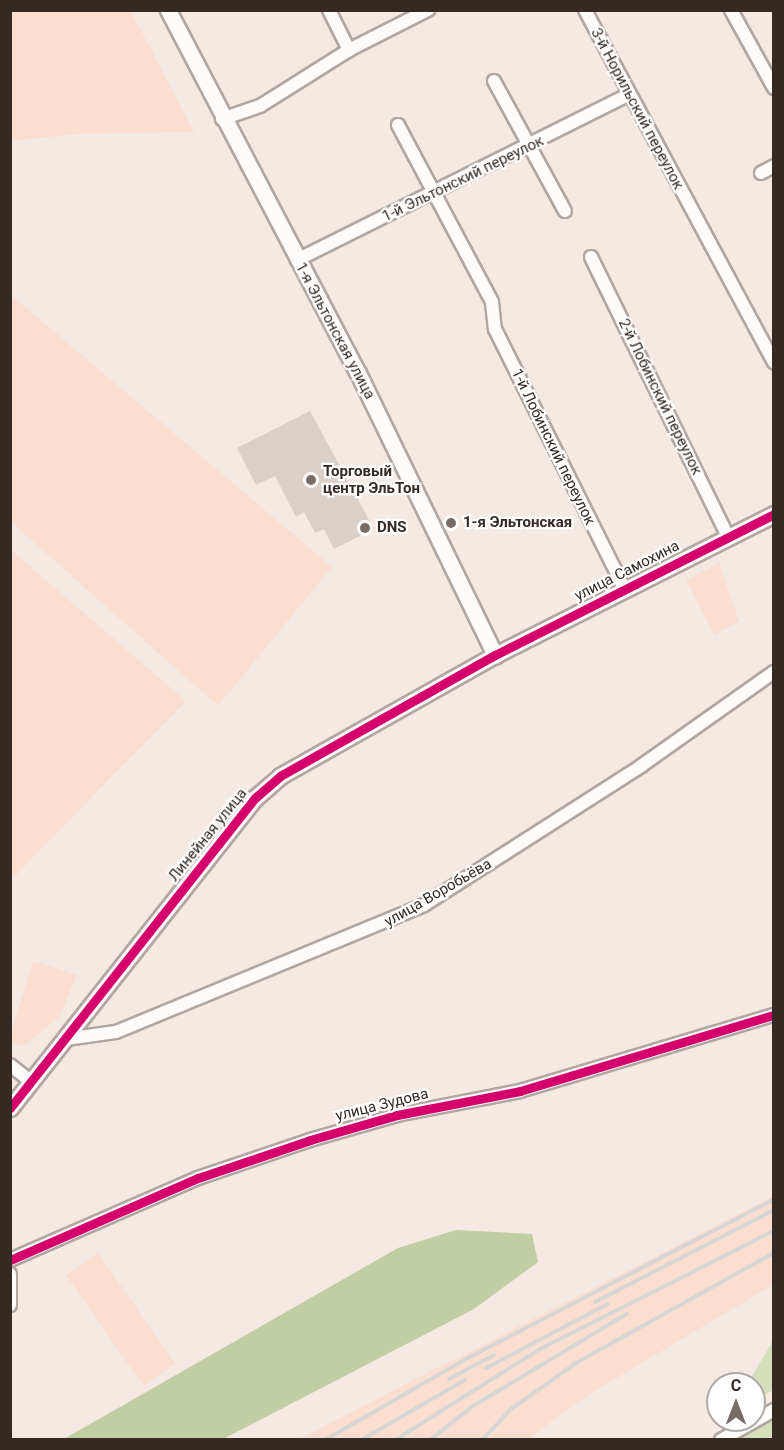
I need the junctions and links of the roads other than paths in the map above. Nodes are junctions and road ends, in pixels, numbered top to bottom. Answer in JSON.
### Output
{"nodes":[{"id":1,"x":168,"y":10,"type":"edge"},
{"id":2,"x":329,"y":10,"type":"edge"},
{"id":3,"x":428,"y":10,"type":"edge"},
{"id":4,"x":585,"y":10,"type":"edge"},
{"id":5,"x":730,"y":10,"type":"edge"},
{"id":6,"x":349,"y":50,"type":"junction"},
{"id":7,"x":494,"y":81,"type":"dead end"},
{"id":8,"x":774,"y":88,"type":"edge"},
{"id":9,"x":628,"y":95,"type":"junction"},
{"id":10,"x":222,"y":119,"type":"junction"},
{"id":11,"x":398,"y":125,"type":"dead end"},
{"id":12,"x":530,"y":146,"type":"junction"},
{"id":13,"x":774,"y":166,"type":"edge"},
{"id":14,"x":761,"y":173,"type":"dead end"},
{"id":15,"x":436,"y":193,"type":"junction"},
{"id":16,"x":565,"y":211,"type":"dead end"},
{"id":17,"x":591,"y":256,"type":"dead end"},
{"id":18,"x":297,"y":260,"type":"junction"},
{"id":19,"x":774,"y":363,"type":"edge"},
{"id":20,"x":774,"y":514,"type":"edge"},
{"id":21,"x":728,"y":537,"type":"junction"},
{"id":22,"x":624,"y":588,"type":"junction"},
{"id":23,"x":495,"y":655,"type":"junction"},
{"id":24,"x":774,"y":672,"type":"edge"},
{"id":25,"x":774,"y":1015,"type":"edge"},
{"id":26,"x":66,"y":1039,"type":"junction"},
{"id":27,"x":10,"y":1065,"type":"edge"},
{"id":28,"x":32,"y":1082,"type":"junction"},
{"id":29,"x":10,"y":1108,"type":"edge"},
{"id":30,"x":10,"y":1260,"type":"edge"},
{"id":31,"x":10,"y":1274,"type":"edge"},
{"id":32,"x":10,"y":1305,"type":"edge"},
{"id":33,"x":774,"y":1410,"type":"edge"},
{"id":34,"x":721,"y":1440,"type":"edge"}],
"edges":[{"from":1,"to":10,"type":"street","name":"1-я Эльтонская улица"},
{"from":2,"to":6,"type":"street"},
{"from":3,"to":6,"type":"street"},
{"from":4,"to":9,"type":"street","name":"3-й Норильский переулок"},
{"from":5,"to":8,"type":"street"},
{"from":6,"to":10,"type":"street"},
{"from":7,"to":12,"type":"street"},
{"from":9,"to":12,"type":"street","name":"1-й Эльтонский переулок"},
{"from":9,"to":19,"type":"street","name":"3-й Норильский переулок"},
{"from":10,"to":18,"type":"street","name":"1-я Эльтонская улица"},
{"from":11,"to":15,"type":"street","name":"1-й Лобинский переулок"},
{"from":12,"to":15,"type":"street","name":"1-й Эльтонский переулок"},
{"from":12,"to":16,"type":"street"},
{"from":13,"to":14,"type":"street"},
{"from":15,"to":18,"type":"street","name":"1-й Эльтонский переулок"},
{"from":15,"to":22,"type":"street","name":"1-й Лобинский переулок"},
{"from":17,"to":21,"type":"street","name":"2-й Лобинский переулок"},
{"from":18,"to":23,"type":"street","name":"1-я Эльтонская улица"},
{"from":20,"to":21,"type":"street","name":"улица Самохина"},
{"from":21,"to":22,"type":"street","name":"улица Самохина"},
{"from":22,"to":23,"type":"street","name":"улица Самохина"},
{"from":23,"to":26,"type":"street","name":"Линейная улица"},
{"from":24,"to":26,"type":"street","name":"улица Воробьёва"},
{"from":25,"to":30,"type":"street","name":"улица Зудова"},
{"from":26,"to":28,"type":"street","name":"Линейная улица"},
{"from":27,"to":28,"type":"street"},
{"from":28,"to":29,"type":"street","name":"Линейная улица"},
{"from":31,"to":32,"type":"street"},
{"from":33,"to":34,"type":"street"}]}
